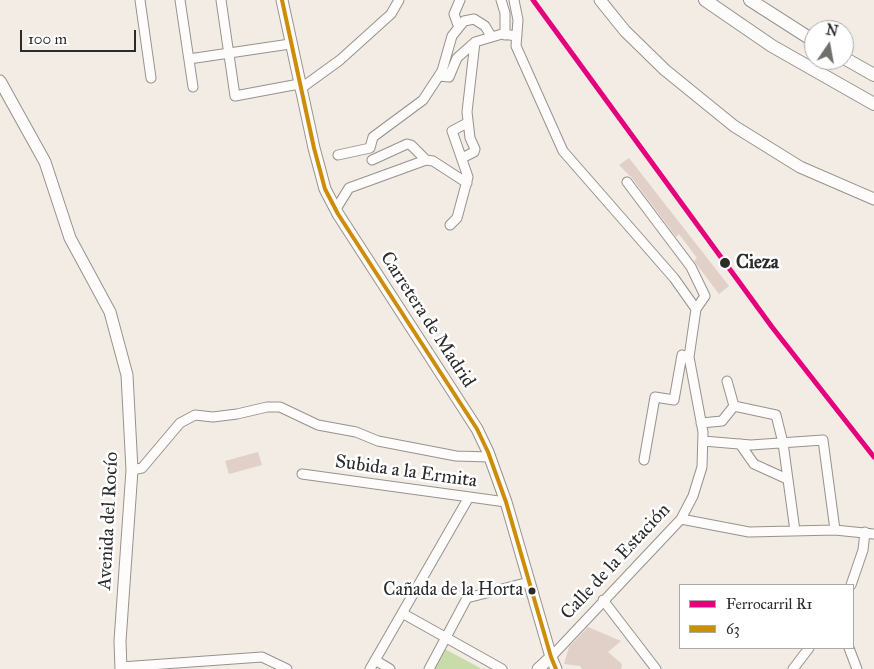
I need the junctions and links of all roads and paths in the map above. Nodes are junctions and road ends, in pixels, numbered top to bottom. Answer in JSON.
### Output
{"nodes":[{"id":1,"x":140,"y":0,"type":"edge"},
{"id":2,"x":180,"y":0,"type":"edge"},
{"id":3,"x":221,"y":0,"type":"edge"},
{"id":4,"x":282,"y":0,"type":"edge"},
{"id":5,"x":399,"y":0,"type":"edge"},
{"id":6,"x":460,"y":0,"type":"edge"},
{"id":7,"x":501,"y":0,"type":"edge"},
{"id":8,"x":514,"y":0,"type":"edge"},
{"id":9,"x":600,"y":0,"type":"edge"},
{"id":10,"x":705,"y":0,"type":"edge"},
{"id":11,"x":750,"y":0,"type":"edge"},
{"id":12,"x":458,"y":25,"type":"junction"},
{"id":13,"x":505,"y":35,"type":"junction"},
{"id":14,"x":804,"y":35,"type":"edge"},
{"id":15,"x":491,"y":36,"type":"junction"},
{"id":16,"x":517,"y":36,"type":"junction"},
{"id":17,"x":474,"y":42,"type":"junction"},
{"id":18,"x":290,"y":44,"type":"junction"},
{"id":19,"x":228,"y":53,"type":"junction"},
{"id":20,"x":189,"y":59,"type":"junction"},
{"id":21,"x":854,"y":64,"type":"edge"},
{"id":22,"x":440,"y":74,"type":"junction"},
{"id":23,"x":874,"y":75,"type":"edge"},
{"id":24,"x":151,"y":78,"type":"dead end"},
{"id":25,"x":0,"y":81,"type":"edge"},
{"id":26,"x":300,"y":86,"type":"junction"},
{"id":27,"x":193,"y":87,"type":"dead end"},
{"id":28,"x":874,"y":104,"type":"edge"},
{"id":29,"x":467,"y":124,"type":"junction"},
{"id":30,"x":338,"y":155,"type":"dead end"},
{"id":31,"x":462,"y":158,"type":"junction"},
{"id":32,"x":372,"y":160,"type":"dead end"},
{"id":33,"x":426,"y":160,"type":"junction"},
{"id":34,"x":627,"y":182,"type":"dead end"},
{"id":35,"x":467,"y":183,"type":"junction"},
{"id":36,"x":874,"y":199,"type":"edge"},
{"id":37,"x":336,"y":209,"type":"junction"},
{"id":38,"x":450,"y":225,"type":"dead end"},
{"id":39,"x":696,"y":309,"type":"junction"},
{"id":40,"x":689,"y":357,"type":"junction"},
{"id":41,"x":727,"y":381,"type":"dead end"},
{"id":42,"x":734,"y":406,"type":"junction"},
{"id":43,"x":701,"y":424,"type":"junction"},
{"id":44,"x":703,"y":440,"type":"junction"},
{"id":45,"x":783,"y":443,"type":"junction"},
{"id":46,"x":740,"y":444,"type":"junction"},
{"id":47,"x":490,"y":457,"type":"junction"},
{"id":48,"x":644,"y":460,"type":"dead end"},
{"id":49,"x":132,"y":470,"type":"junction"},
{"id":50,"x":302,"y":474,"type":"dead end"},
{"id":51,"x":787,"y":479,"type":"junction"},
{"id":52,"x":469,"y":497,"type":"junction"},
{"id":53,"x":506,"y":502,"type":"junction"},
{"id":54,"x":681,"y":519,"type":"junction"},
{"id":55,"x":835,"y":530,"type":"junction"},
{"id":56,"x":795,"y":531,"type":"junction"},
{"id":57,"x":870,"y":533,"type":"edge"},
{"id":58,"x":529,"y":582,"type":"junction"},
{"id":59,"x":851,"y":584,"type":"edge"},
{"id":60,"x":603,"y":600,"type":"junction"},
{"id":61,"x":402,"y":613,"type":"junction"},
{"id":62,"x":446,"y":638,"type":"junction"},
{"id":63,"x":808,"y":649,"type":"edge"},
{"id":64,"x":849,"y":649,"type":"edge"},
{"id":65,"x":550,"y":657,"type":"junction"},
{"id":66,"x":375,"y":660,"type":"junction"},
{"id":67,"x":169,"y":666,"type":"edge"},
{"id":68,"x":274,"y":666,"type":"edge"},
{"id":69,"x":121,"y":668,"type":"edge"},
{"id":70,"x":287,"y":669,"type":"edge"},
{"id":71,"x":370,"y":669,"type":"edge"},
{"id":72,"x":390,"y":669,"type":"edge"},
{"id":73,"x":429,"y":669,"type":"edge"},
{"id":74,"x":502,"y":669,"type":"edge"},
{"id":75,"x":538,"y":669,"type":"edge"},
{"id":76,"x":556,"y":669,"type":"edge"},
{"id":77,"x":656,"y":669,"type":"edge"},
{"id":78,"x":793,"y":669,"type":"edge"},
{"id":79,"x":857,"y":669,"type":"edge"}],
"edges":[{"from":1,"to":24,"type":"street"},
{"from":2,"to":20,"type":"street"},
{"from":3,"to":19,"type":"street"},
{"from":4,"to":18,"type":"main road","name":"Carretera de Madrid"},
{"from":5,"to":26,"type":"street"},
{"from":6,"to":12,"type":"street"},
{"from":7,"to":13,"type":"street"},
{"from":8,"to":16,"type":"street"},
{"from":9,"to":36,"type":"main road"},
{"from":10,"to":28,"type":"highway"},
{"from":11,"to":14,"type":"highway"},
{"from":12,"to":15,"type":"street"},
{"from":12,"to":22,"type":"street"},
{"from":13,"to":15,"type":"street"},
{"from":13,"to":16,"type":"street"},
{"from":15,"to":17,"type":"street"},
{"from":16,"to":39,"type":"street"},
{"from":17,"to":22,"type":"street"},
{"from":17,"to":29,"type":"street"},
{"from":18,"to":19,"type":"street"},
{"from":18,"to":26,"type":"main road","name":"Carretera de Madrid"},
{"from":19,"to":20,"type":"street"},
{"from":19,"to":26,"type":"street"},
{"from":20,"to":27,"type":"street"},
{"from":21,"to":23,"type":"highway"},
{"from":22,"to":30,"type":"street"},
{"from":25,"to":49,"type":"main road","name":"Avenida del Rocío"},
{"from":26,"to":37,"type":"main road","name":"Carretera de Madrid"},
{"from":29,"to":31,"type":"street"},
{"from":29,"to":31,"type":"street"},
{"from":31,"to":35,"type":"street"},
{"from":32,"to":33,"type":"street"},
{"from":33,"to":35,"type":"street"},
{"from":33,"to":37,"type":"street"},
{"from":34,"to":39,"type":"street","name":"Calle de la Estación"},
{"from":35,"to":38,"type":"street"},
{"from":37,"to":47,"type":"main road","name":"Carretera de Madrid"},
{"from":39,"to":40,"type":"street","name":"Calle de la Estación"},
{"from":40,"to":43,"type":"street","name":"Calle de la Estación"},
{"from":40,"to":48,"type":"street"},
{"from":41,"to":42,"type":"street"},
{"from":42,"to":43,"type":"street"},
{"from":42,"to":45,"type":"street"},
{"from":43,"to":44,"type":"street","name":"Calle de la Estación"},
{"from":44,"to":46,"type":"street"},
{"from":44,"to":54,"type":"street","name":"Calle de la Estación"},
{"from":45,"to":46,"type":"street"},
{"from":45,"to":51,"type":"street"},
{"from":45,"to":55,"type":"street"},
{"from":46,"to":51,"type":"street"},
{"from":47,"to":49,"type":"street"},
{"from":47,"to":53,"type":"main road","name":"Carretera de Madrid"},
{"from":49,"to":69,"type":"main road","name":"Avenida del Rocío"},
{"from":50,"to":52,"type":"street","name":"Subida a la Ermita"},
{"from":51,"to":56,"type":"street"},
{"from":52,"to":53,"type":"street","name":"Subida a la Ermita"},
{"from":52,"to":61,"type":"street"},
{"from":53,"to":58,"type":"main road","name":"Carretera de Madrid"},
{"from":54,"to":56,"type":"street"},
{"from":54,"to":60,"type":"street","name":"Calle de la Estación"},
{"from":55,"to":56,"type":"street"},
{"from":55,"to":57,"type":"street"},
{"from":57,"to":59,"type":"street"},
{"from":58,"to":62,"type":"street"},
{"from":58,"to":65,"type":"main road","name":"Carretera de Madrid"},
{"from":60,"to":65,"type":"street","name":"Calle de la Estación"},
{"from":60,"to":77,"type":"street"},
{"from":61,"to":62,"type":"street"},
{"from":61,"to":66,"type":"street"},
{"from":62,"to":73,"type":"street"},
{"from":62,"to":74,"type":"street"},
{"from":63,"to":78,"type":"street"},
{"from":64,"to":79,"type":"street"},
{"from":65,"to":75,"type":"main road"},
{"from":65,"to":76,"type":"main road","name":"Carretera de Madrid"},
{"from":66,"to":71,"type":"street"},
{"from":66,"to":72,"type":"street"},
{"from":67,"to":68,"type":"street"},
{"from":67,"to":69,"type":"street"},
{"from":68,"to":70,"type":"street"}]}
